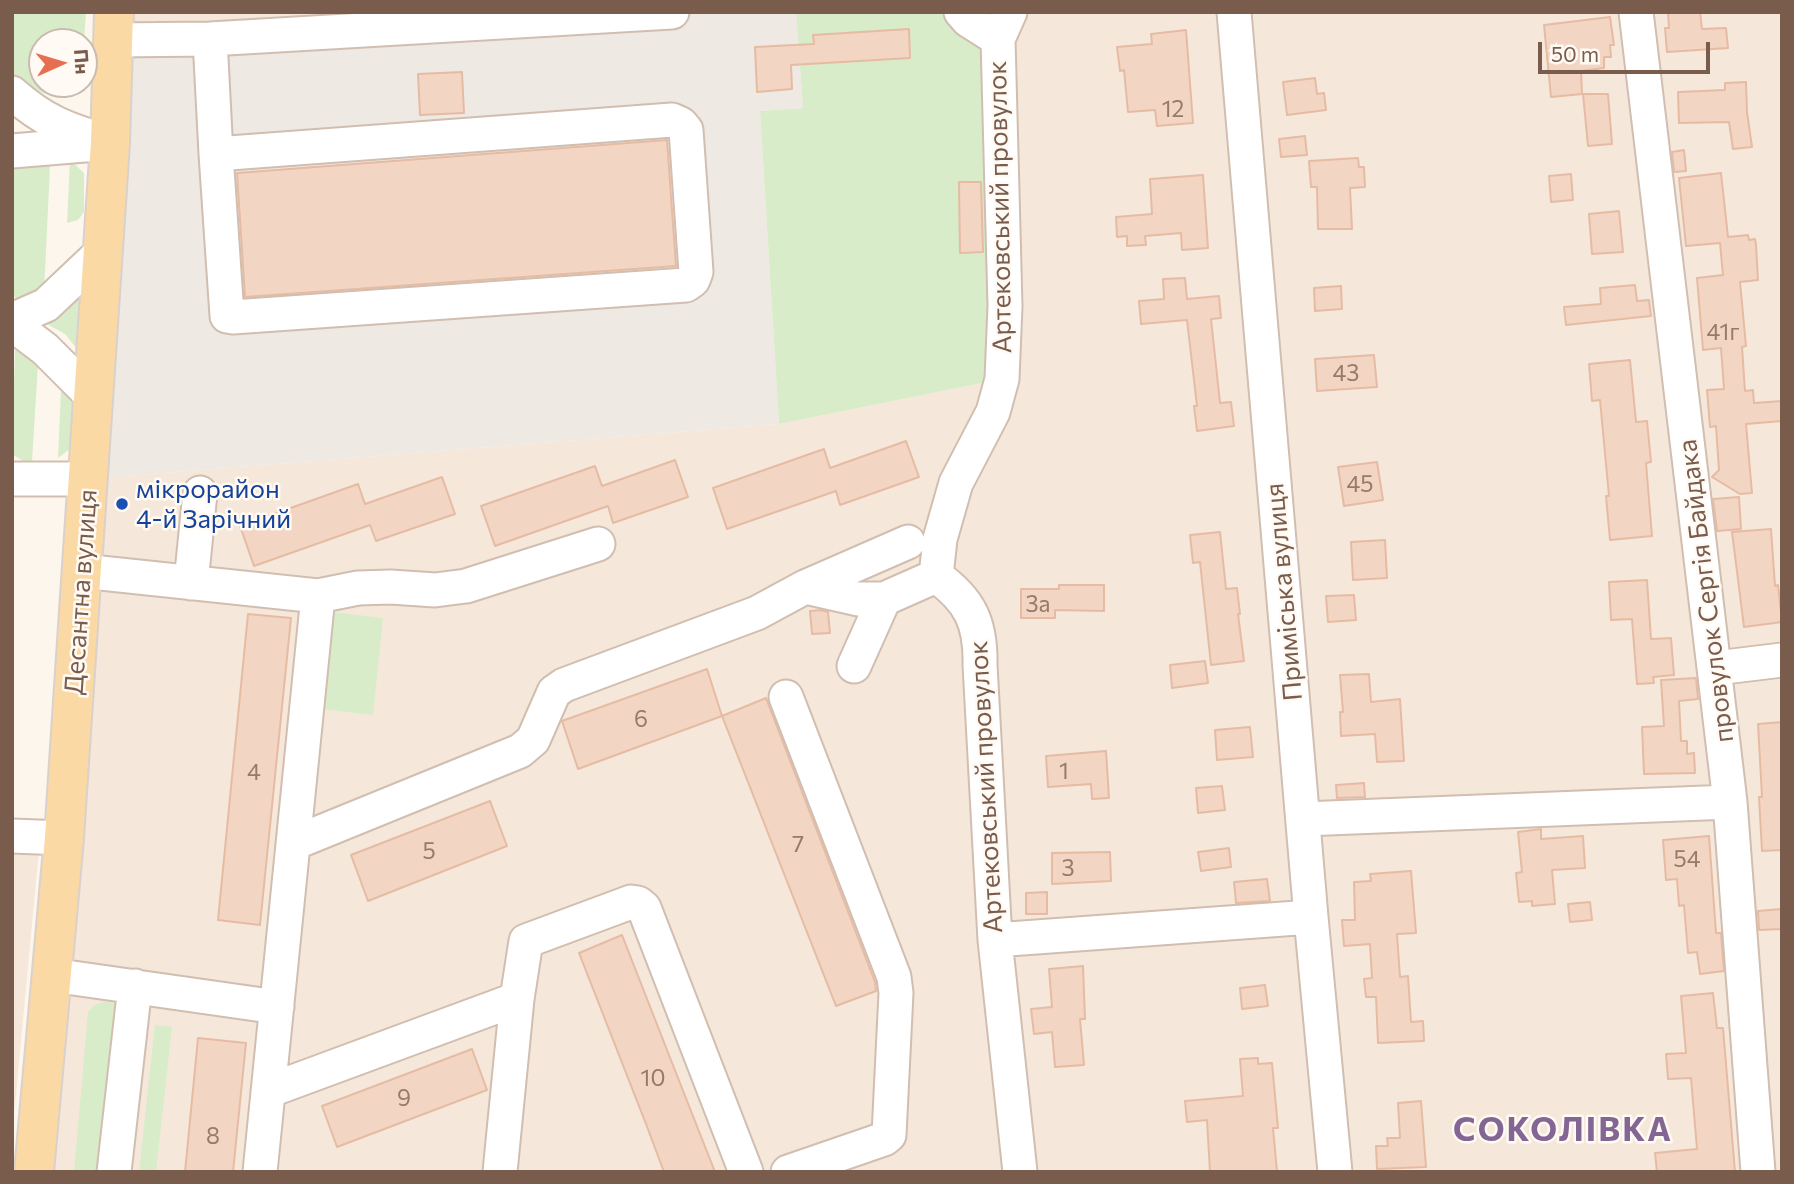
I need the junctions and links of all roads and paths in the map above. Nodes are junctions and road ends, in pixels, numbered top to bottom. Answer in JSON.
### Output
{"nodes":[{"id":1,"x":672,"y":12,"type":"edge"},
{"id":2,"x":961,"y":12,"type":"edge"},
{"id":3,"x":1234,"y":12,"type":"edge"},
{"id":4,"x":1636,"y":12,"type":"edge"},
{"id":5,"x":114,"y":26,"type":"edge"},
{"id":6,"x":1004,"y":26,"type":"edge"},
{"id":7,"x":210,"y":39,"type":"junction"},
{"id":8,"x":12,"y":93,"type":"edge"},
{"id":9,"x":110,"y":143,"type":"junction"},
{"id":10,"x":12,"y":151,"type":"edge"},
{"id":11,"x":216,"y":154,"type":"junction"},
{"id":12,"x":102,"y":252,"type":"junction"},
{"id":13,"x":12,"y":322,"type":"edge"},
{"id":14,"x":93,"y":397,"type":"junction"},
{"id":15,"x":16,"y":476,"type":"edge"},
{"id":16,"x":88,"y":479,"type":"junction"},
{"id":17,"x":200,"y":493,"type":"dead end"},
{"id":18,"x":908,"y":542,"type":"dead end"},
{"id":19,"x":598,"y":544,"type":"dead end"},
{"id":20,"x":82,"y":572,"type":"junction"},
{"id":21,"x":936,"y":576,"type":"junction"},
{"id":22,"x":191,"y":583,"type":"junction"},
{"id":23,"x":805,"y":587,"type":"junction"},
{"id":24,"x":318,"y":596,"type":"junction"},
{"id":25,"x":884,"y":599,"type":"junction"},
{"id":26,"x":1782,"y":660,"type":"edge"},
{"id":27,"x":854,"y":666,"type":"dead end"},
{"id":28,"x":1716,"y":668,"type":"junction"},
{"id":29,"x":786,"y":697,"type":"dead end"},
{"id":30,"x":1730,"y":802,"type":"junction"},
{"id":31,"x":1303,"y":819,"type":"junction"},
{"id":32,"x":12,"y":836,"type":"edge"},
{"id":33,"x":64,"y":838,"type":"junction"},
{"id":34,"x":294,"y":843,"type":"junction"},
{"id":35,"x":1311,"y":917,"type":"junction"},
{"id":36,"x":995,"y":940,"type":"junction"},
{"id":37,"x":52,"y":975,"type":"junction"},
{"id":38,"x":135,"y":986,"type":"junction"},
{"id":39,"x":517,"y":999,"type":"junction"},
{"id":40,"x":277,"y":1007,"type":"junction"},
{"id":41,"x":268,"y":1091,"type":"junction"},
{"id":42,"x":34,"y":1172,"type":"edge"},
{"id":43,"x":114,"y":1172,"type":"edge"},
{"id":44,"x":260,"y":1172,"type":"edge"},
{"id":45,"x":500,"y":1172,"type":"edge"},
{"id":46,"x":746,"y":1172,"type":"edge"},
{"id":47,"x":788,"y":1172,"type":"edge"},
{"id":48,"x":1020,"y":1172,"type":"edge"},
{"id":49,"x":1335,"y":1172,"type":"edge"},
{"id":50,"x":1758,"y":1172,"type":"edge"}],
"edges":[{"from":1,"to":7,"type":"street"},
{"from":2,"to":6,"type":"street"},
{"from":3,"to":31,"type":"street","name":"Приміська вулиця"},
{"from":4,"to":28,"type":"street","name":"провулок Сергія Байдака"},
{"from":5,"to":7,"type":"street"},
{"from":5,"to":9,"type":"main road","name":"Десантна вулиця"},
{"from":6,"to":21,"type":"street","name":"Артековський провулок"},
{"from":7,"to":11,"type":"street"},
{"from":8,"to":9,"type":"street"},
{"from":9,"to":10,"type":"street"},
{"from":9,"to":12,"type":"main road","name":"Десантна вулиця"},
{"from":11,"to":11,"type":"street"},
{"from":12,"to":13,"type":"street"},
{"from":12,"to":14,"type":"main road","name":"Десантна вулиця"},
{"from":13,"to":14,"type":"street"},
{"from":14,"to":16,"type":"main road","name":"Десантна вулиця"},
{"from":15,"to":16,"type":"street"},
{"from":16,"to":20,"type":"main road","name":"Десантна вулиця"},
{"from":17,"to":22,"type":"street"},
{"from":18,"to":23,"type":"street"},
{"from":19,"to":24,"type":"street"},
{"from":20,"to":22,"type":"street"},
{"from":20,"to":33,"type":"main road","name":"Десантна вулиця"},
{"from":21,"to":25,"type":"street"},
{"from":21,"to":36,"type":"street","name":"Артековський провулок"},
{"from":22,"to":24,"type":"street"},
{"from":23,"to":25,"type":"street"},
{"from":23,"to":34,"type":"street"},
{"from":24,"to":34,"type":"street"},
{"from":25,"to":27,"type":"street"},
{"from":26,"to":28,"type":"street"},
{"from":28,"to":30,"type":"street","name":"провулок Сергія Байдака"},
{"from":29,"to":47,"type":"street"},
{"from":30,"to":31,"type":"street"},
{"from":30,"to":50,"type":"street","name":"провулок Сергія Байдака"},
{"from":31,"to":35,"type":"street","name":"Приміська вулиця"},
{"from":32,"to":33,"type":"street"},
{"from":33,"to":37,"type":"main road","name":"Десантна вулиця"},
{"from":34,"to":40,"type":"street"},
{"from":35,"to":36,"type":"street"},
{"from":35,"to":49,"type":"street","name":"Приміська вулиця"},
{"from":36,"to":48,"type":"street","name":"Артековський провулок"},
{"from":37,"to":38,"type":"street"},
{"from":37,"to":42,"type":"main road","name":"Десантна вулиця"},
{"from":38,"to":40,"type":"street"},
{"from":38,"to":43,"type":"street"},
{"from":39,"to":41,"type":"street"},
{"from":39,"to":45,"type":"street"},
{"from":39,"to":46,"type":"street"},
{"from":40,"to":41,"type":"street"},
{"from":41,"to":44,"type":"street"}]}
